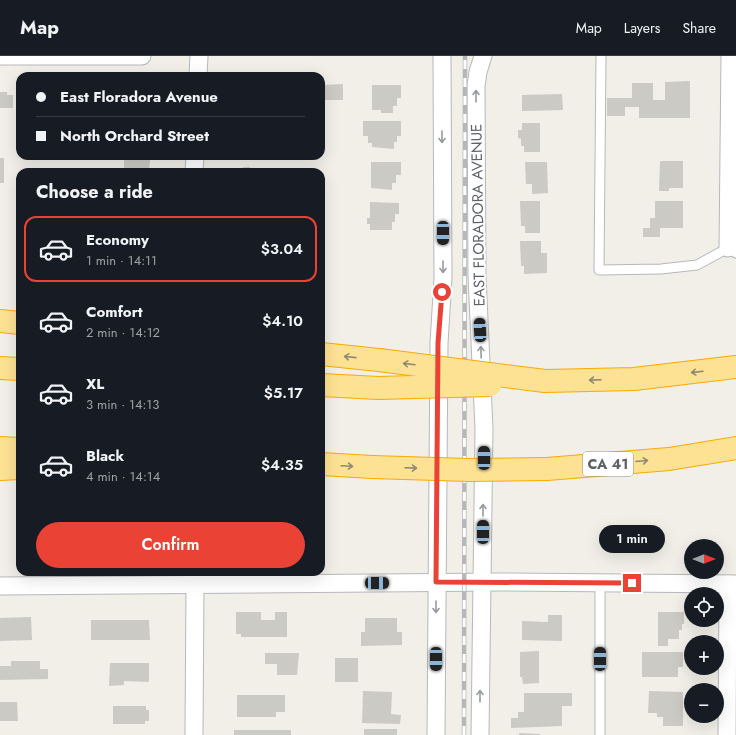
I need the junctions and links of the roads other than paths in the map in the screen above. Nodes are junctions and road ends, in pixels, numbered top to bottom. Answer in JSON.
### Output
{"nodes":[{"id":1,"x":0,"y":56,"type":"edge"},
{"id":2,"x":142,"y":56,"type":"edge"},
{"id":3,"x":199,"y":56,"type":"edge"},
{"id":4,"x":442,"y":56,"type":"edge"},
{"id":5,"x":483,"y":56,"type":"edge"},
{"id":6,"x":601,"y":56,"type":"edge"},
{"id":7,"x":730,"y":56,"type":"edge"},
{"id":8,"x":86,"y":57,"type":"edge"},
{"id":9,"x":198,"y":72,"type":"edge"},
{"id":10,"x":732,"y":250,"type":"edge"},
{"id":11,"x":0,"y":321,"type":"edge"},
{"id":12,"x":16,"y":323,"type":"edge"},
{"id":13,"x":325,"y":354,"type":"edge"},
{"id":14,"x":736,"y":367,"type":"edge"},
{"id":15,"x":0,"y":368,"type":"edge"},
{"id":16,"x":16,"y":369,"type":"edge"},
{"id":17,"x":545,"y":382,"type":"junction"},
{"id":18,"x":325,"y":385,"type":"edge"},
{"id":19,"x":0,"y":448,"type":"edge"},
{"id":20,"x":736,"y":448,"type":"edge"},
{"id":21,"x":16,"y":449,"type":"edge"},
{"id":22,"x":736,"y":457,"type":"edge"},
{"id":23,"x":669,"y":459,"type":"junction"},
{"id":24,"x":325,"y":464,"type":"edge"},
{"id":25,"x":16,"y":467,"type":"edge"},
{"id":26,"x":0,"y":468,"type":"edge"},
{"id":27,"x":436,"y":582,"type":"junction"},
{"id":28,"x":482,"y":582,"type":"junction"},
{"id":29,"x":600,"y":583,"type":"junction"},
{"id":30,"x":732,"y":584,"type":"edge"},
{"id":31,"x":194,"y":585,"type":"junction"},
{"id":32,"x":0,"y":586,"type":"edge"},
{"id":33,"x":194,"y":735,"type":"edge"},
{"id":34,"x":436,"y":735,"type":"edge"},
{"id":35,"x":480,"y":735,"type":"edge"},
{"id":36,"x":600,"y":735,"type":"edge"},
{"id":37,"x":727,"y":735,"type":"edge"}],
"edges":[{"from":1,"to":8,"type":"street"},
{"from":2,"to":8,"type":"street"},
{"from":3,"to":9,"type":"street"},
{"from":4,"to":27,"type":"street","one_way":true},
{"from":28,"to":5,"type":"street","name":"EAST FLORADORA AVENUE","one_way":true},
{"from":6,"to":10,"type":"lane"},
{"from":7,"to":10,"type":"street"},
{"from":11,"to":12,"type":"highway"},
{"from":17,"to":13,"type":"highway","one_way":true,"bridge":true},
{"from":14,"to":17,"type":"highway","one_way":true},
{"from":15,"to":16,"type":"highway"},
{"from":17,"to":18,"type":"highway","bridge":true},
{"from":19,"to":21,"type":"highway"},
{"from":20,"to":23,"type":"highway","number":"CA 41"},
{"from":22,"to":23,"type":"highway"},
{"from":24,"to":23,"type":"highway","number":"CA 41","one_way":true,"bridge":true},
{"from":25,"to":26,"type":"highway"},
{"from":27,"to":28,"type":"street"},
{"from":27,"to":31,"type":"street"},
{"from":27,"to":34,"type":"street","one_way":true},
{"from":28,"to":29,"type":"street"},
{"from":35,"to":28,"type":"street","name":"EAST FLORADORA AVENUE","one_way":true},
{"from":29,"to":30,"type":"street"},
{"from":29,"to":36,"type":"lane"},
{"from":30,"to":37,"type":"street"},
{"from":31,"to":32,"type":"street"},
{"from":31,"to":33,"type":"street"}]}
